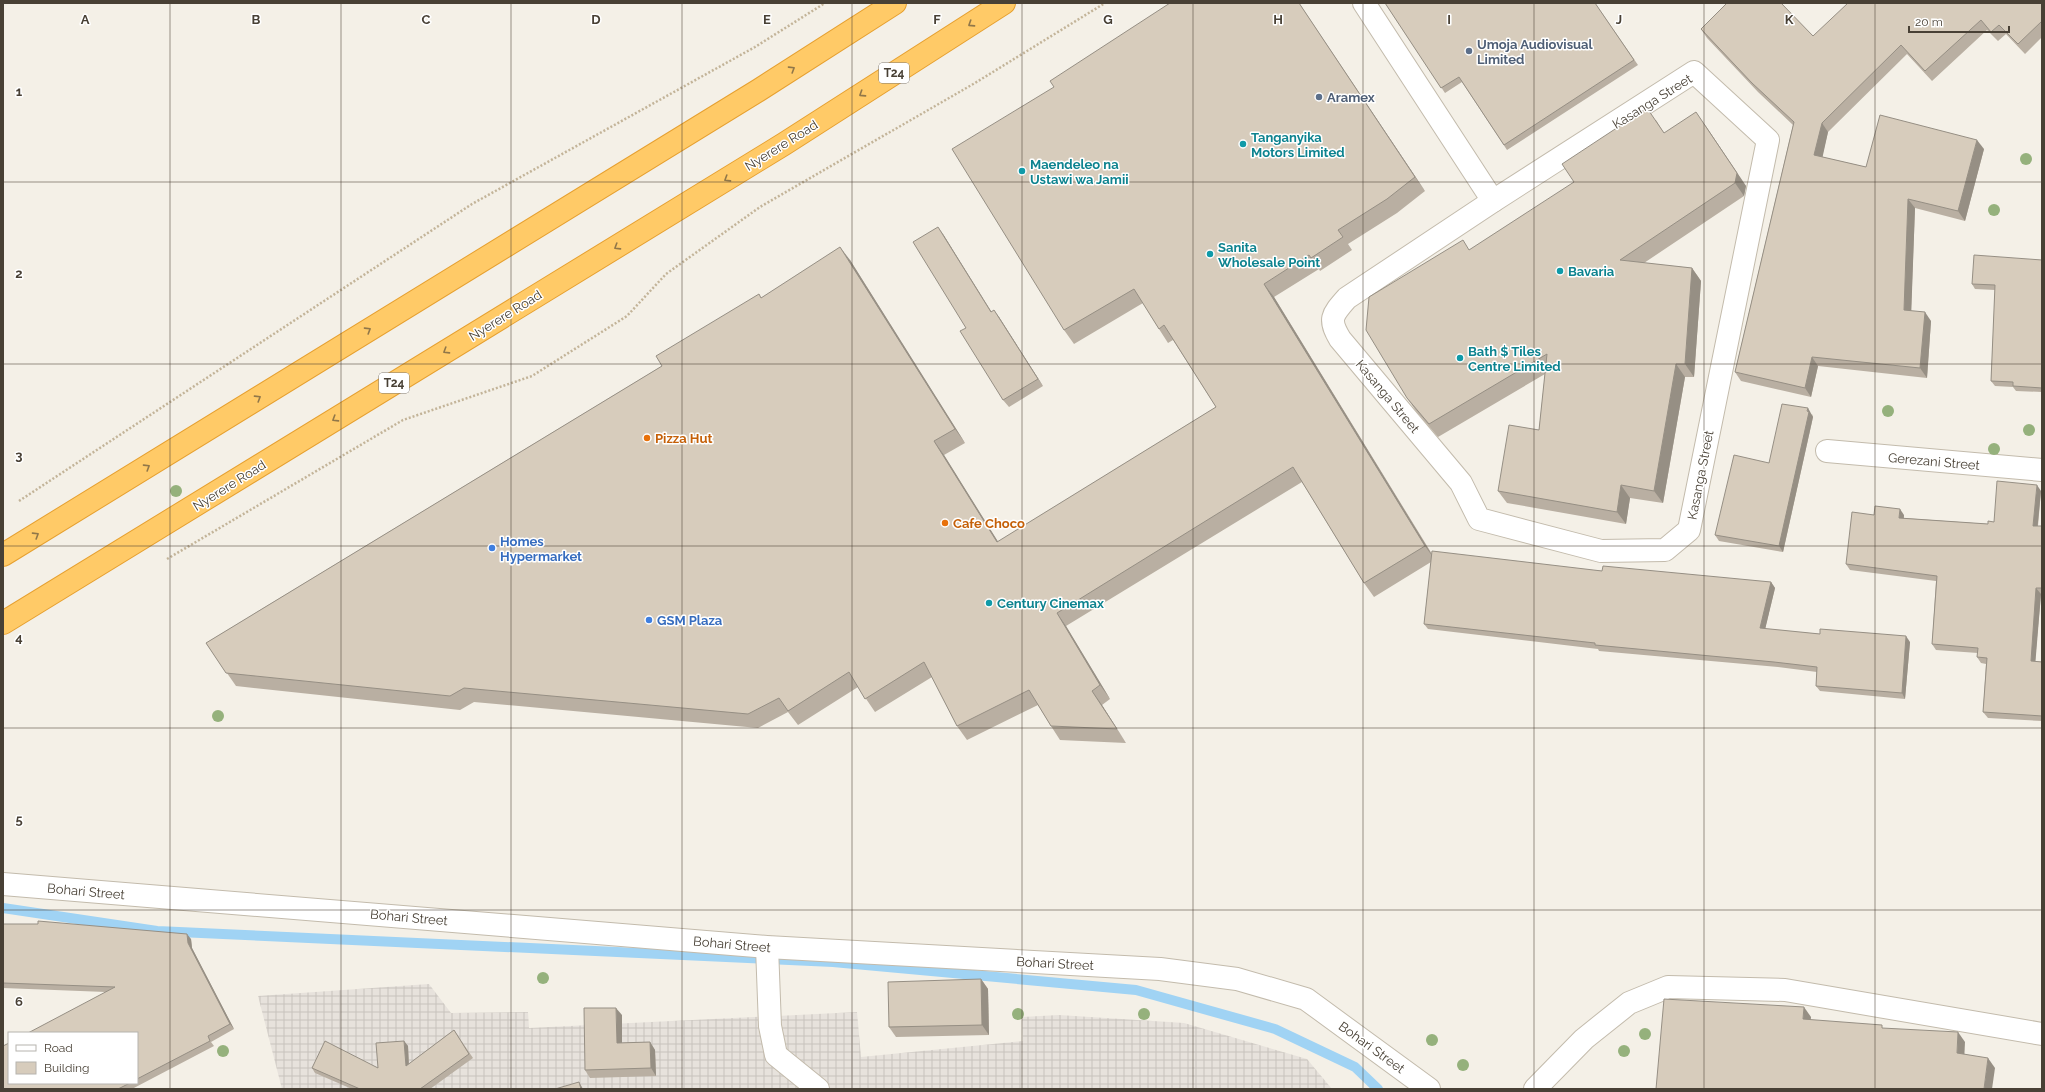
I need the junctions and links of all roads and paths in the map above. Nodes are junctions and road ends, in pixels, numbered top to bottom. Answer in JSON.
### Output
{"nodes":[{"id":1,"x":825,"y":3,"type":"edge"},
{"id":2,"x":895,"y":3,"type":"edge"},
{"id":3,"x":1004,"y":3,"type":"edge"},
{"id":4,"x":1104,"y":3,"type":"edge"},
{"id":5,"x":1364,"y":3,"type":"edge"},
{"id":6,"x":1493,"y":201,"type":"junction"},
{"id":7,"x":1827,"y":451,"type":"dead end"},
{"id":8,"x":2042,"y":470,"type":"edge"},
{"id":9,"x":19,"y":501,"type":"dead end"},
{"id":10,"x":3,"y":555,"type":"edge"},
{"id":11,"x":162,"y":562,"type":"dead end"},
{"id":12,"x":3,"y":623,"type":"edge"},
{"id":13,"x":3,"y":884,"type":"edge"},
{"id":14,"x":767,"y":947,"type":"junction"},
{"id":15,"x":2042,"y":1034,"type":"edge"},
{"id":16,"x":818,"y":1089,"type":"edge"},
{"id":17,"x":1429,"y":1089,"type":"edge"},
{"id":18,"x":1535,"y":1089,"type":"edge"}],
"edges":[{"from":1,"to":9,"type":"path"},
{"from":10,"to":2,"type":"highway","one_way":true},
{"from":3,"to":12,"type":"highway","name":"Nyerere Road","number":"T24","one_way":true},
{"from":4,"to":11,"type":"path"},
{"from":5,"to":6,"type":"street"},
{"from":6,"to":6,"type":"street","name":"Kasanga Street"},
{"from":7,"to":8,"type":"street","name":"Gerezani Street"},
{"from":13,"to":14,"type":"street","name":"Bohari Street"},
{"from":14,"to":16,"type":"street"},
{"from":14,"to":17,"type":"street","name":"Bohari Street"},
{"from":15,"to":18,"type":"street"}]}
